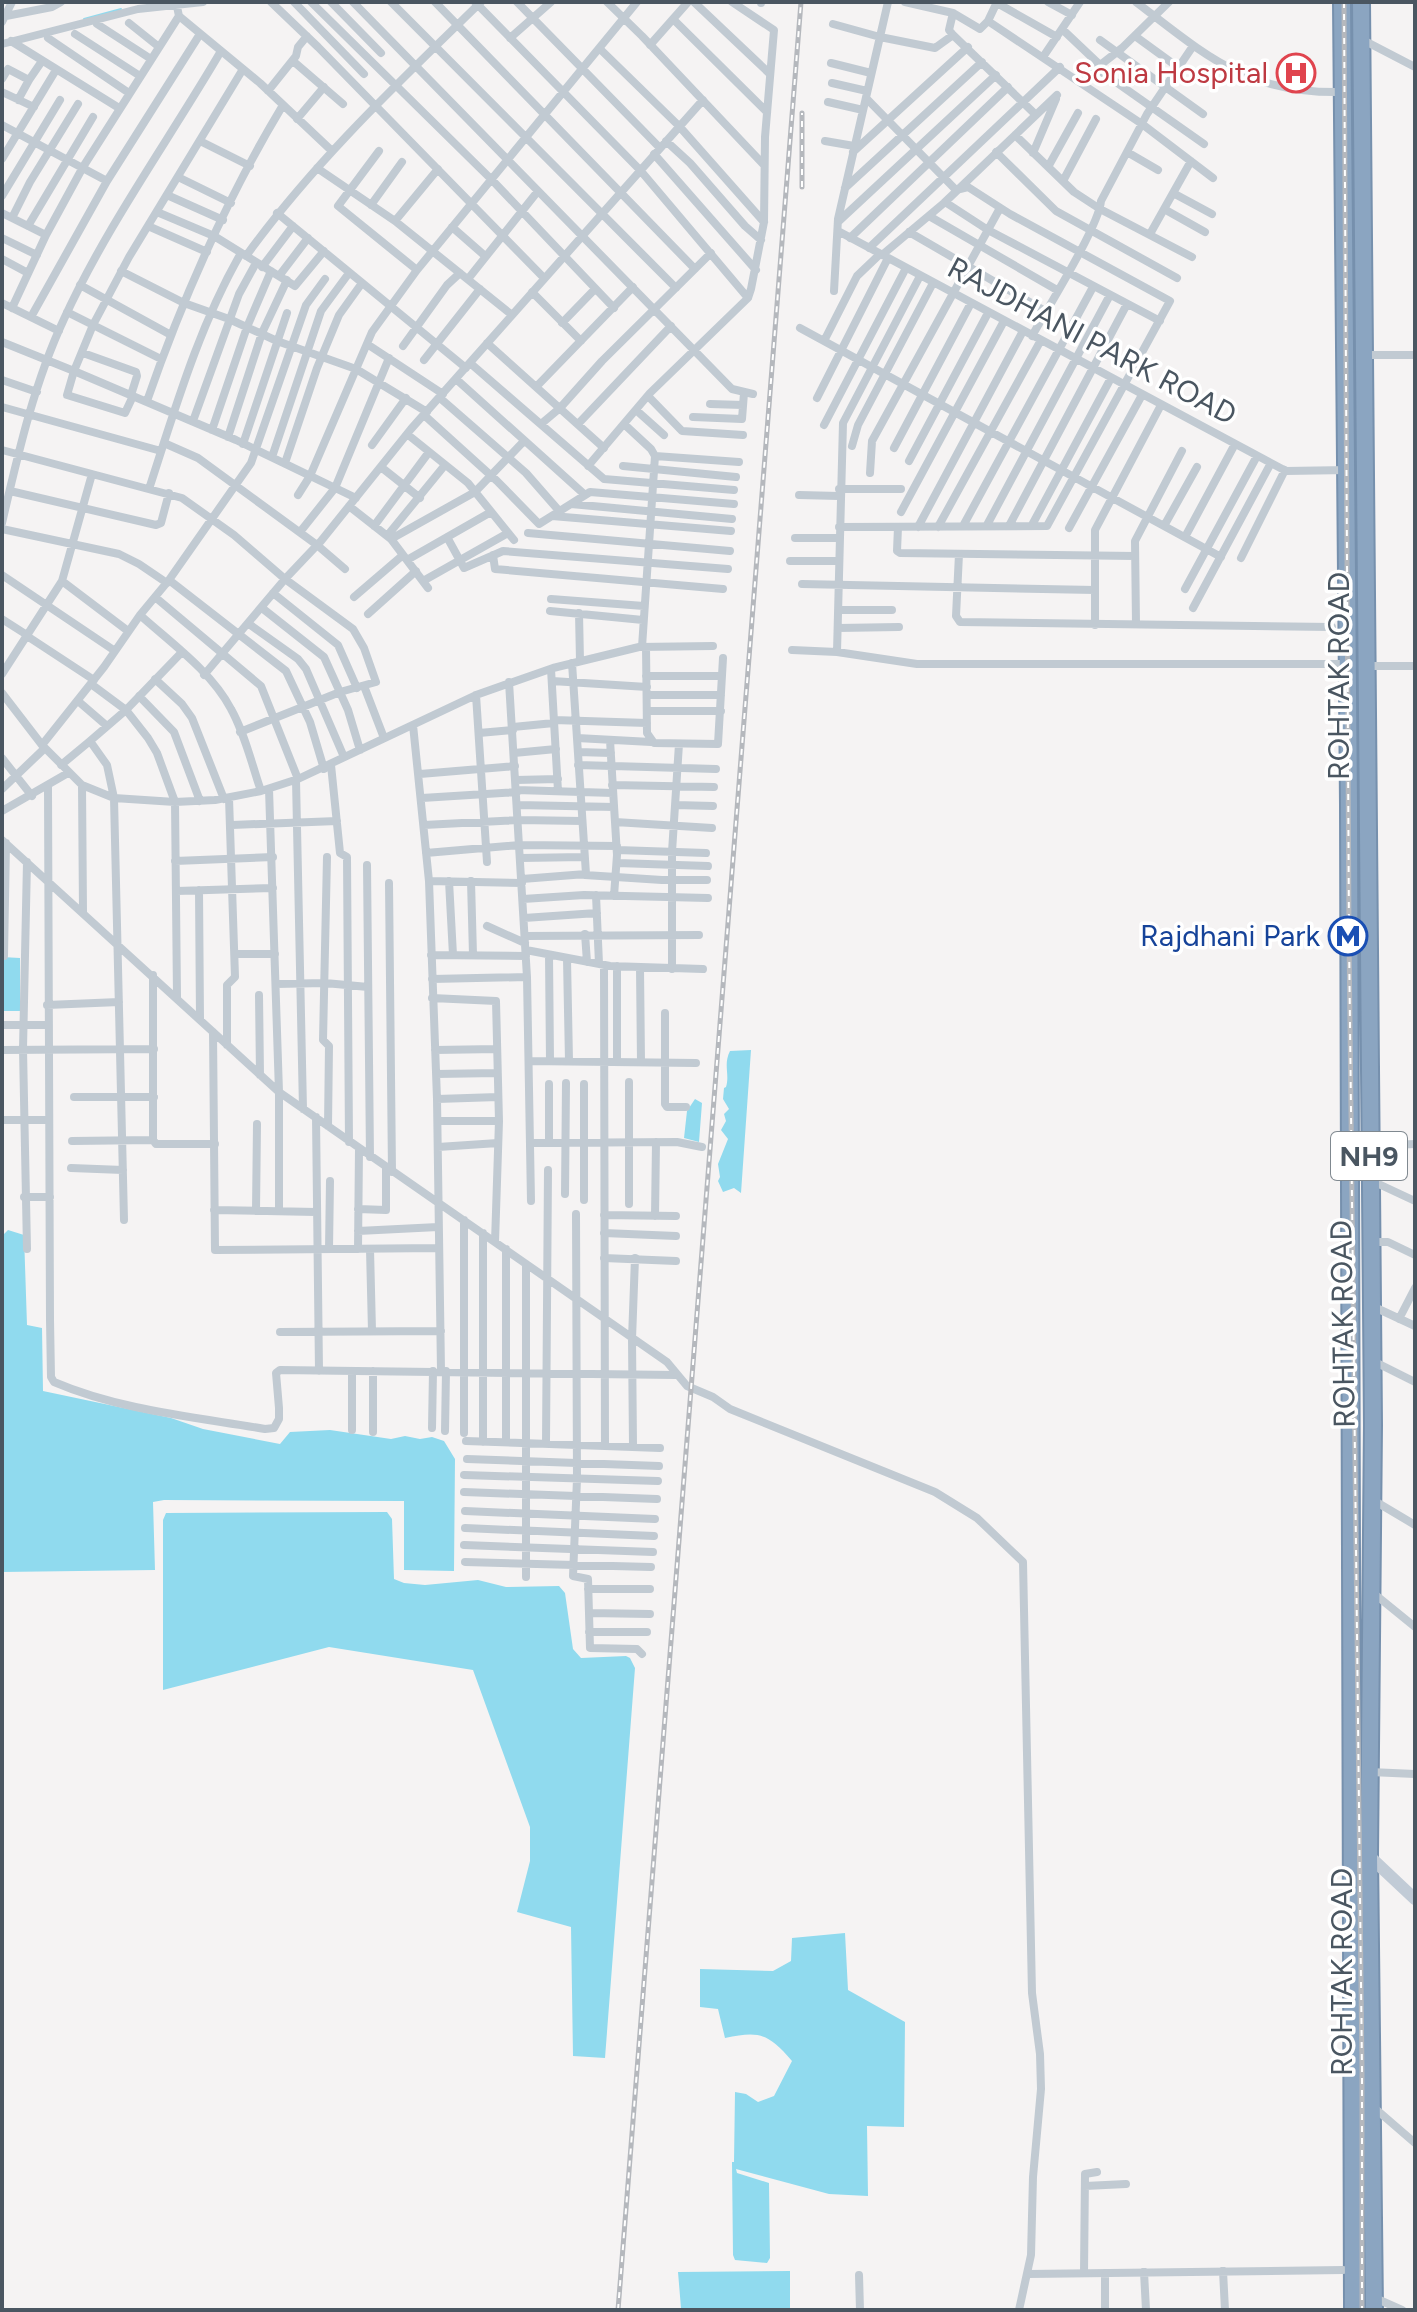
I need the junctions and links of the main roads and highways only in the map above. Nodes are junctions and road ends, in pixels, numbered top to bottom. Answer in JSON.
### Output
{"nodes":[{"id":1,"x":1342,"y":2,"type":"edge"},
{"id":2,"x":1361,"y":2,"type":"edge"},
{"id":3,"x":1369,"y":1089,"type":"junction"},
{"id":4,"x":1350,"y":1090,"type":"junction"},
{"id":5,"x":1360,"y":1854,"type":"junction"},
{"id":6,"x":1370,"y":2023,"type":"junction"},
{"id":7,"x":1352,"y":2024,"type":"junction"},
{"id":8,"x":1374,"y":2304,"type":"edge"},
{"id":9,"x":1353,"y":2310,"type":"edge"}],
"edges":[{"from":1,"to":4,"type":"highway","name":"ROHTAK ROAD","number":"NH9"},
{"from":2,"to":3,"type":"highway","name":"ROHTAK ROAD","number":"NH9"},
{"from":3,"to":4,"type":"highway"},
{"from":3,"to":5,"type":"highway","name":"ROHTAK ROAD","number":"NH9"},
{"from":4,"to":5,"type":"highway","name":"ROHTAK ROAD","number":"NH9"},
{"from":5,"to":6,"type":"highway","name":"ROHTAK ROAD","number":"NH9"},
{"from":5,"to":7,"type":"highway","name":"ROHTAK ROAD","number":"NH9"},
{"from":6,"to":7,"type":"highway"},
{"from":6,"to":8,"type":"highway","name":"ROHTAK ROAD","number":"NH9"},
{"from":7,"to":9,"type":"highway","name":"ROHTAK ROAD","number":"NH9"}]}
